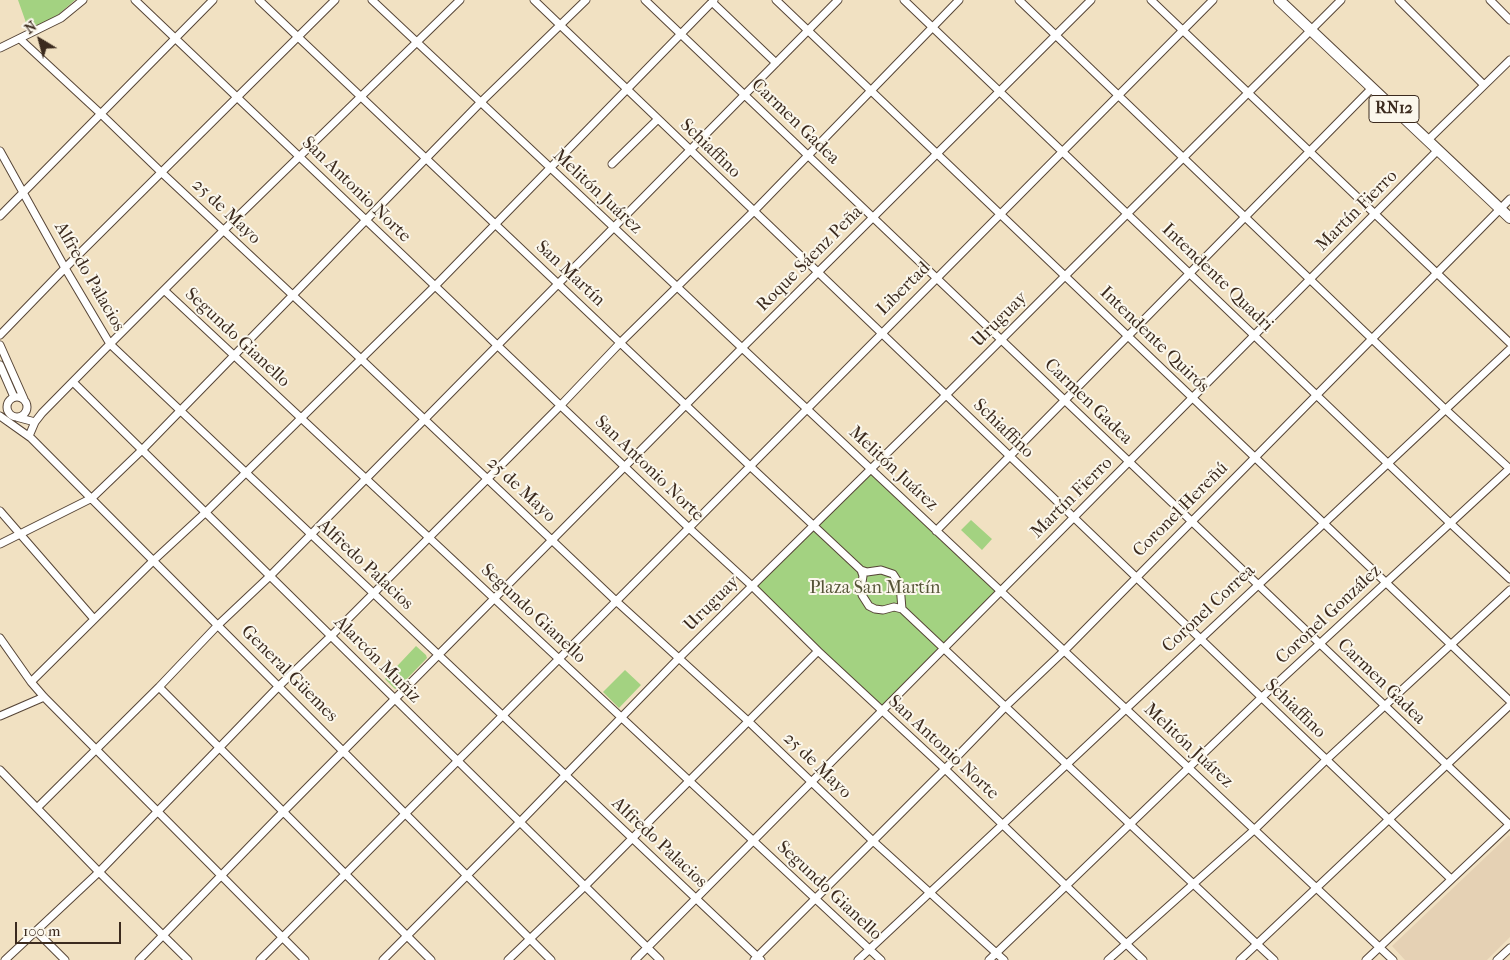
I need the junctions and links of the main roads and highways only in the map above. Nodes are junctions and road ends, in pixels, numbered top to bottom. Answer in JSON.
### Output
{"nodes":[{"id":1,"x":1279,"y":0,"type":"edge"},
{"id":2,"x":1510,"y":218,"type":"edge"}],
"edges":[{"from":1,"to":2,"type":"highway","number":"RN12"}]}
